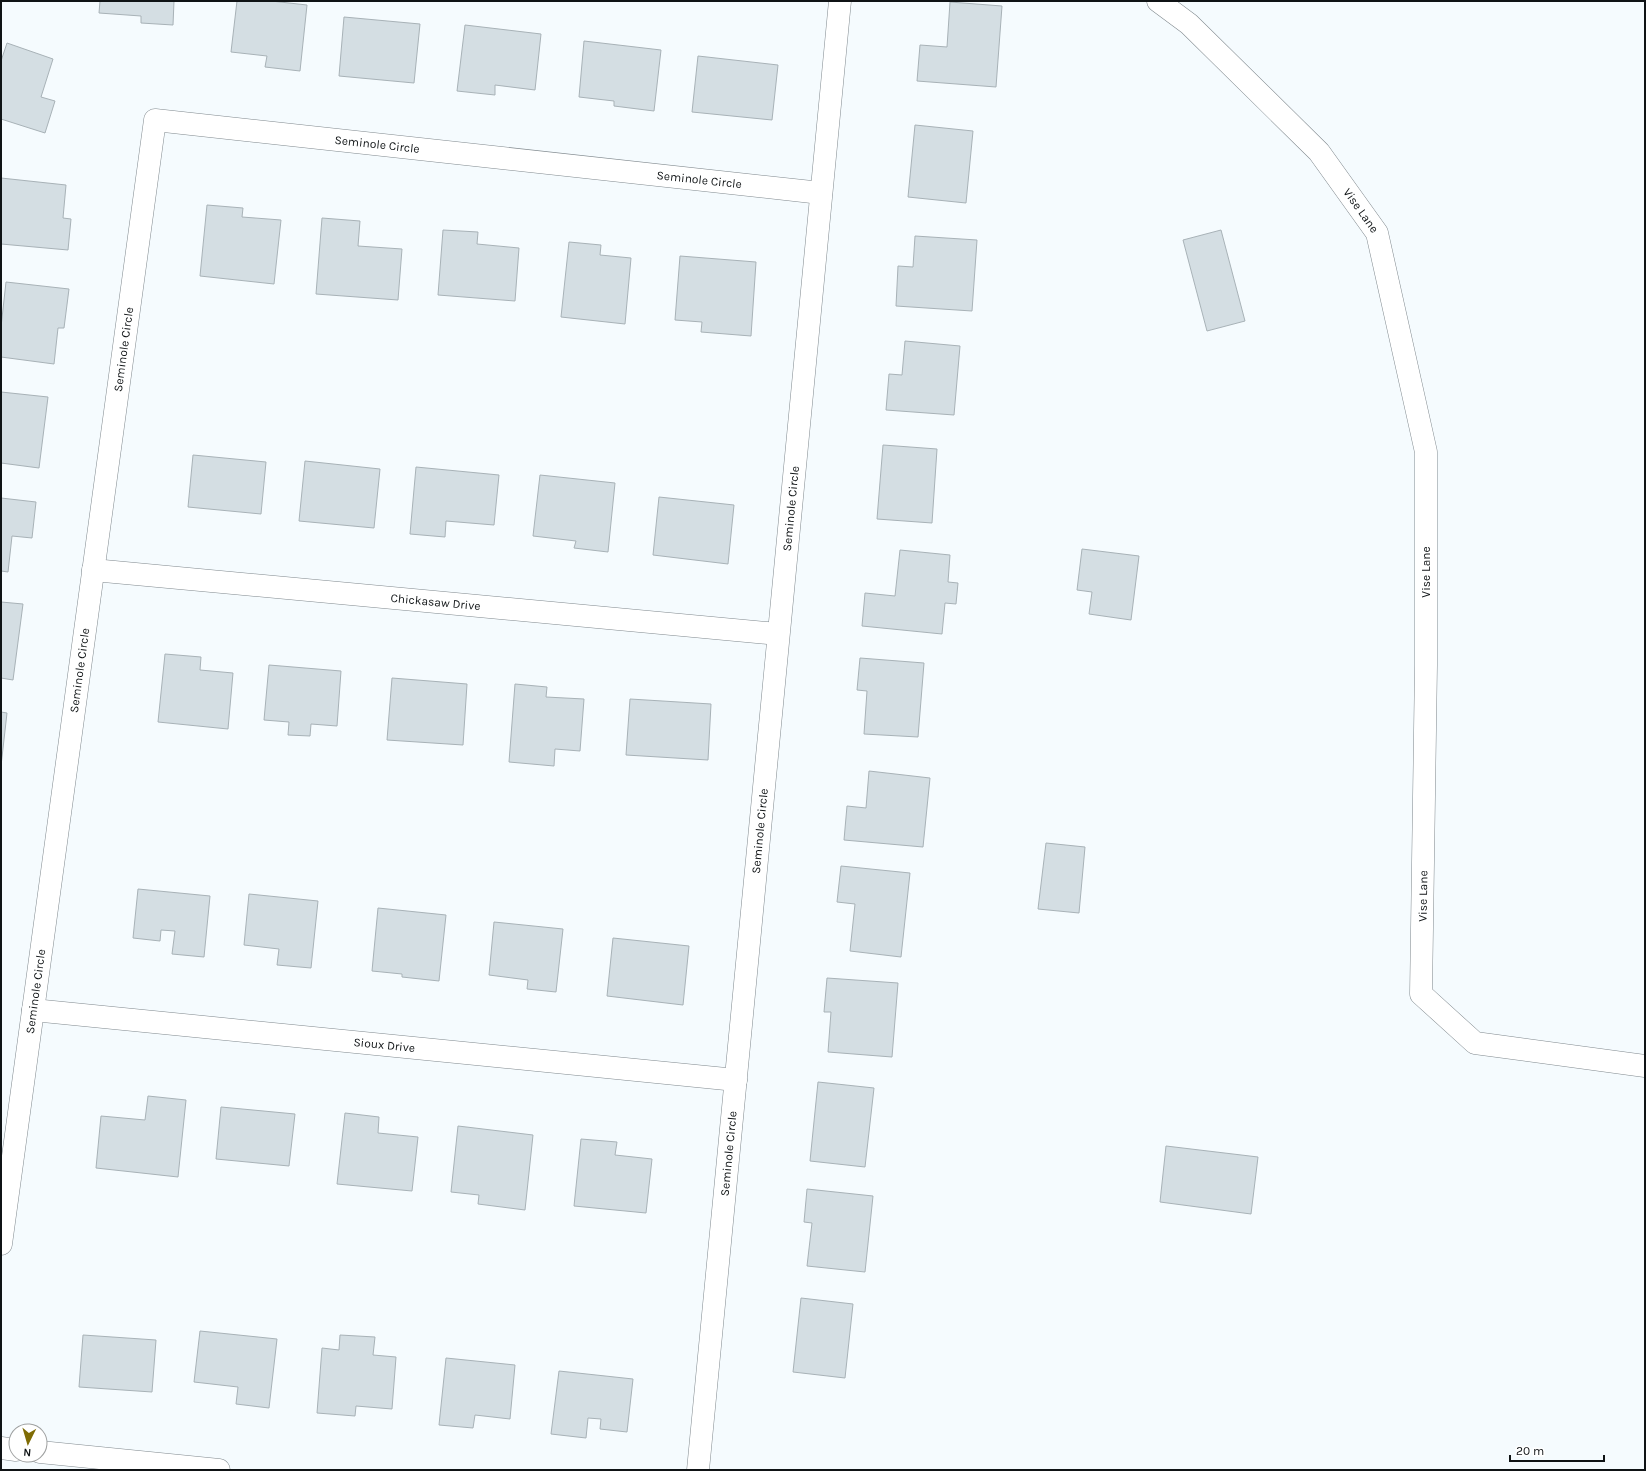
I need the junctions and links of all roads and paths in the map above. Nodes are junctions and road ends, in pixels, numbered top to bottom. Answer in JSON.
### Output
{"nodes":[{"id":1,"x":1158,"y":1,"type":"edge"},
{"id":2,"x":840,"y":2,"type":"edge"},
{"id":3,"x":821,"y":192,"type":"junction"},
{"id":4,"x":93,"y":570,"type":"junction"},
{"id":5,"x":778,"y":634,"type":"junction"},
{"id":6,"x":33,"y":1010,"type":"junction"},
{"id":7,"x":1645,"y":1066,"type":"edge"},
{"id":8,"x":736,"y":1080,"type":"junction"},
{"id":9,"x":1,"y":1244,"type":"edge"},
{"id":10,"x":48,"y":1453,"type":"edge"},
{"id":11,"x":219,"y":1470,"type":"edge"},
{"id":12,"x":698,"y":1470,"type":"edge"}],
"edges":[{"from":1,"to":7,"type":"street","name":"Vise Lane"},
{"from":2,"to":3,"type":"street","name":"Seminole Circle"},
{"from":3,"to":4,"type":"street","name":"Seminole Circle"},
{"from":3,"to":5,"type":"street","name":"Seminole Circle"},
{"from":4,"to":5,"type":"street","name":"Chickasaw Drive"},
{"from":4,"to":6,"type":"street","name":"Seminole Circle"},
{"from":5,"to":8,"type":"street","name":"Seminole Circle"},
{"from":6,"to":8,"type":"street","name":"Sioux Drive"},
{"from":6,"to":9,"type":"street","name":"Seminole Circle"},
{"from":8,"to":12,"type":"street","name":"Seminole Circle"},
{"from":10,"to":11,"type":"street"}]}
